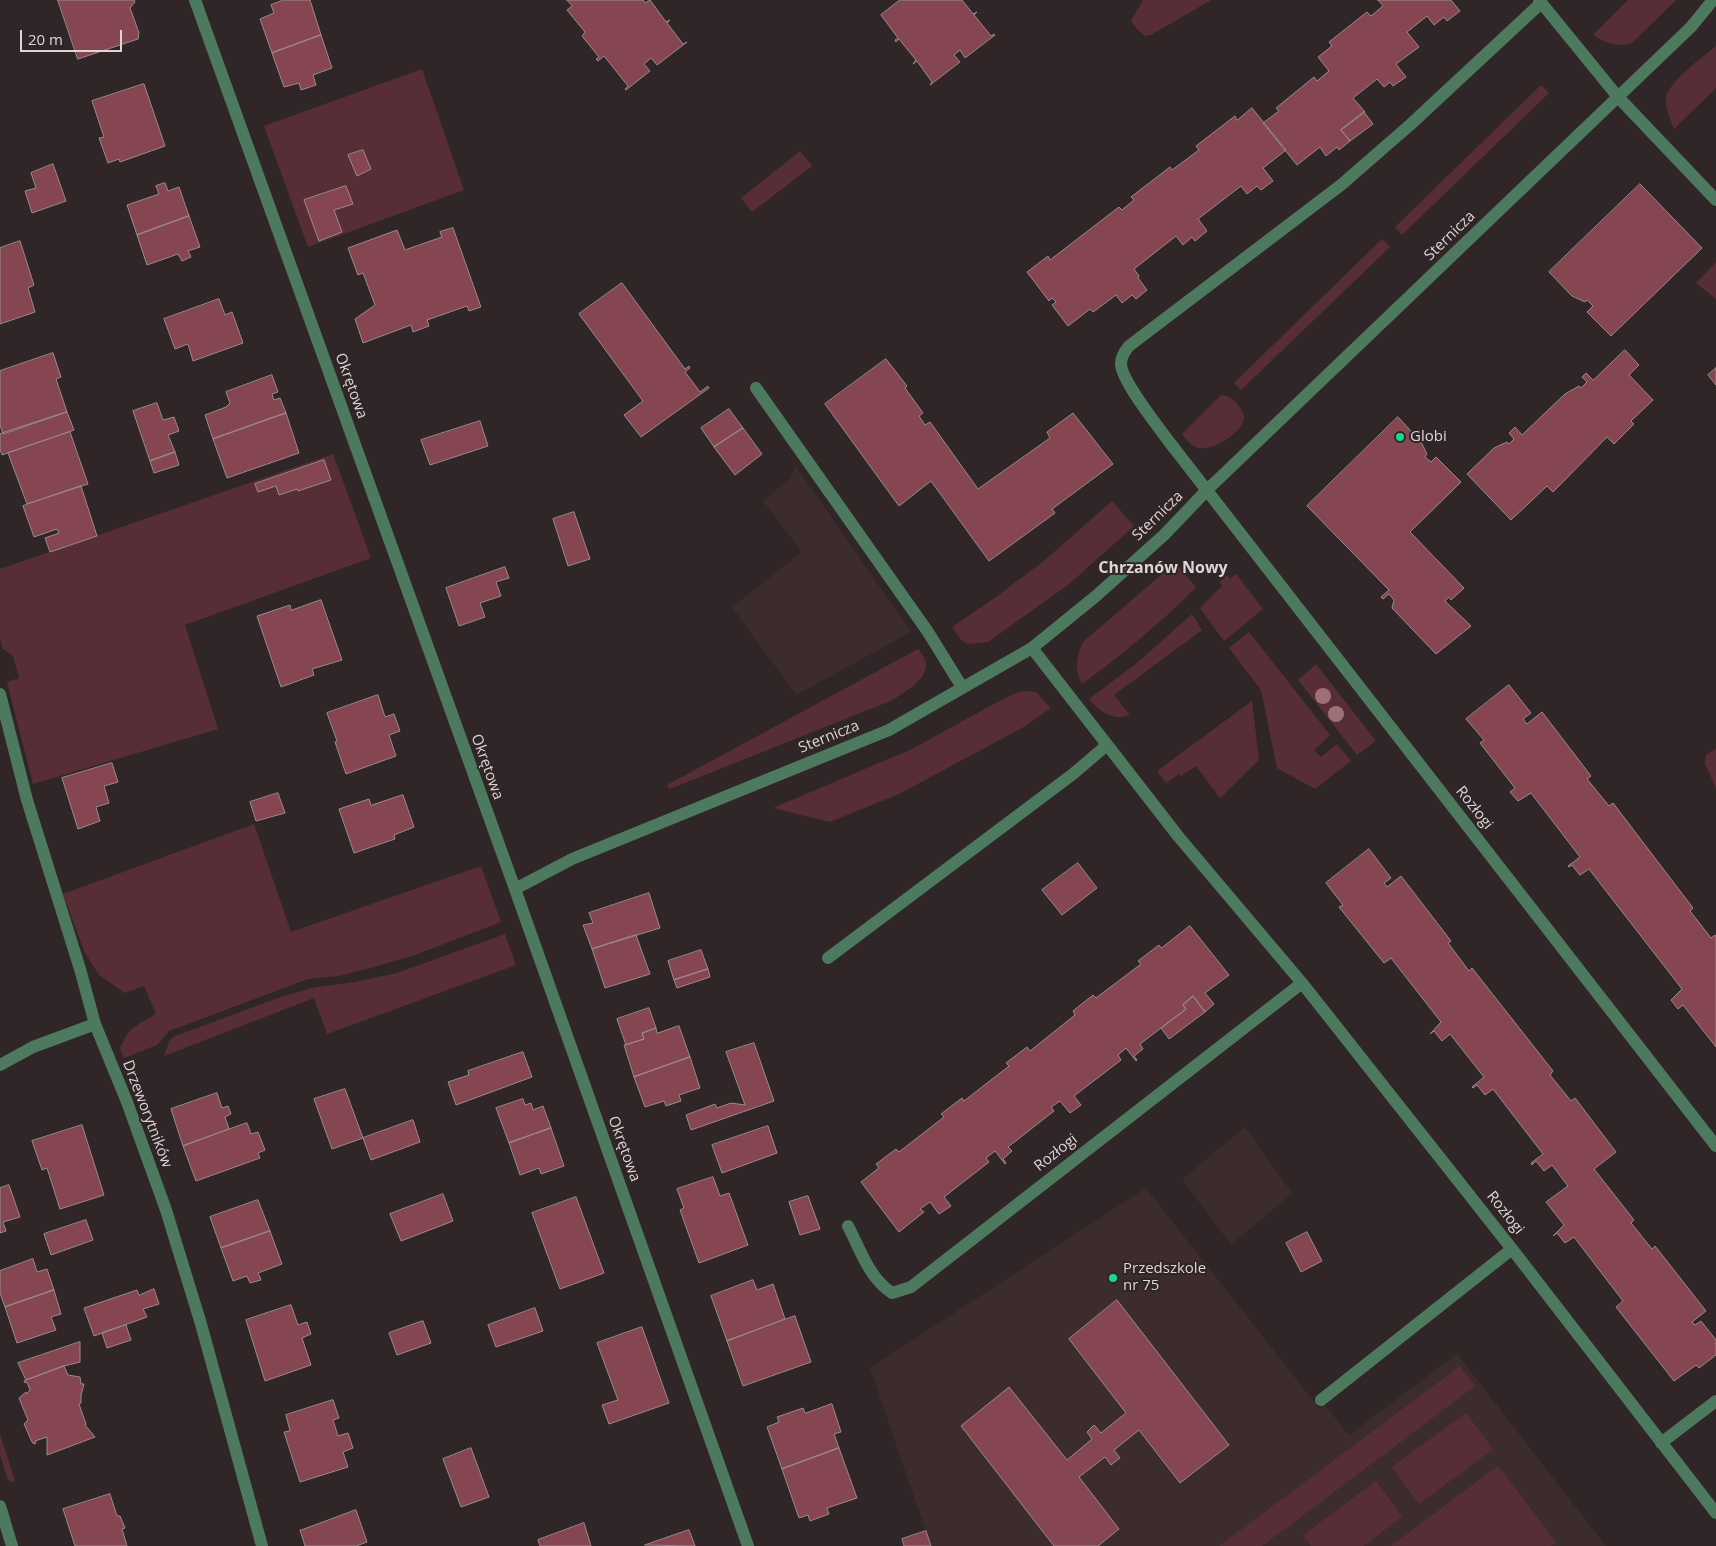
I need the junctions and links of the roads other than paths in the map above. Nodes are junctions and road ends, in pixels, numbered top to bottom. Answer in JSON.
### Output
{"nodes":[{"id":1,"x":195,"y":0,"type":"edge"},
{"id":2,"x":1712,"y":0,"type":"edge"},
{"id":3,"x":1540,"y":1,"type":"edge"},
{"id":4,"x":1716,"y":9,"type":"edge"},
{"id":5,"x":1691,"y":27,"type":"junction"},
{"id":6,"x":1618,"y":97,"type":"junction"},
{"id":7,"x":1716,"y":200,"type":"edge"},
{"id":8,"x":756,"y":388,"type":"dead end"},
{"id":9,"x":1207,"y":490,"type":"junction"},
{"id":10,"x":1032,"y":648,"type":"junction"},
{"id":11,"x":962,"y":688,"type":"junction"},
{"id":12,"x":0,"y":694,"type":"edge"},
{"id":13,"x":1107,"y":746,"type":"junction"},
{"id":14,"x":515,"y":889,"type":"junction"},
{"id":15,"x":828,"y":958,"type":"dead end"},
{"id":16,"x":1302,"y":983,"type":"junction"},
{"id":17,"x":95,"y":1024,"type":"junction"},
{"id":18,"x":0,"y":1065,"type":"edge"},
{"id":19,"x":1716,"y":1146,"type":"edge"},
{"id":20,"x":848,"y":1226,"type":"dead end"},
{"id":21,"x":1512,"y":1249,"type":"junction"},
{"id":22,"x":1321,"y":1400,"type":"dead end"},
{"id":23,"x":1716,"y":1400,"type":"edge"},
{"id":24,"x":1661,"y":1443,"type":"junction"},
{"id":25,"x":0,"y":1506,"type":"edge"},
{"id":26,"x":1716,"y":1513,"type":"edge"},
{"id":27,"x":12,"y":1546,"type":"edge"},
{"id":28,"x":262,"y":1546,"type":"edge"},
{"id":29,"x":748,"y":1546,"type":"edge"}],
"edges":[{"from":1,"to":14,"type":"street","name":"Okrętowa"},
{"from":2,"to":5,"type":"street","name":"Sternicza"},
{"from":3,"to":6,"type":"street"},
{"from":3,"to":9,"type":"street","name":"Rozłogi"},
{"from":4,"to":5,"type":"street","name":"Sternicza"},
{"from":5,"to":6,"type":"street","name":"Sternicza"},
{"from":6,"to":7,"type":"street"},
{"from":6,"to":9,"type":"street","name":"Sternicza"},
{"from":8,"to":11,"type":"street"},
{"from":9,"to":10,"type":"street","name":"Sternicza"},
{"from":9,"to":19,"type":"street","name":"Rozłogi"},
{"from":10,"to":11,"type":"street","name":"Sternicza"},
{"from":10,"to":13,"type":"street","name":"Rozłogi"},
{"from":11,"to":14,"type":"street","name":"Sternicza"},
{"from":12,"to":17,"type":"street","name":"Drzeworytników"},
{"from":13,"to":15,"type":"street"},
{"from":13,"to":16,"type":"street","name":"Rozłogi"},
{"from":14,"to":29,"type":"street","name":"Okrętowa"},
{"from":16,"to":20,"type":"street","name":"Rozłogi"},
{"from":16,"to":21,"type":"street","name":"Rozłogi"},
{"from":17,"to":18,"type":"street"},
{"from":17,"to":28,"type":"street","name":"Drzeworytników"},
{"from":21,"to":22,"type":"street"},
{"from":21,"to":24,"type":"street","name":"Rozłogi"},
{"from":23,"to":24,"type":"street"},
{"from":24,"to":26,"type":"street","name":"Rozłogi"},
{"from":25,"to":27,"type":"street"}]}
